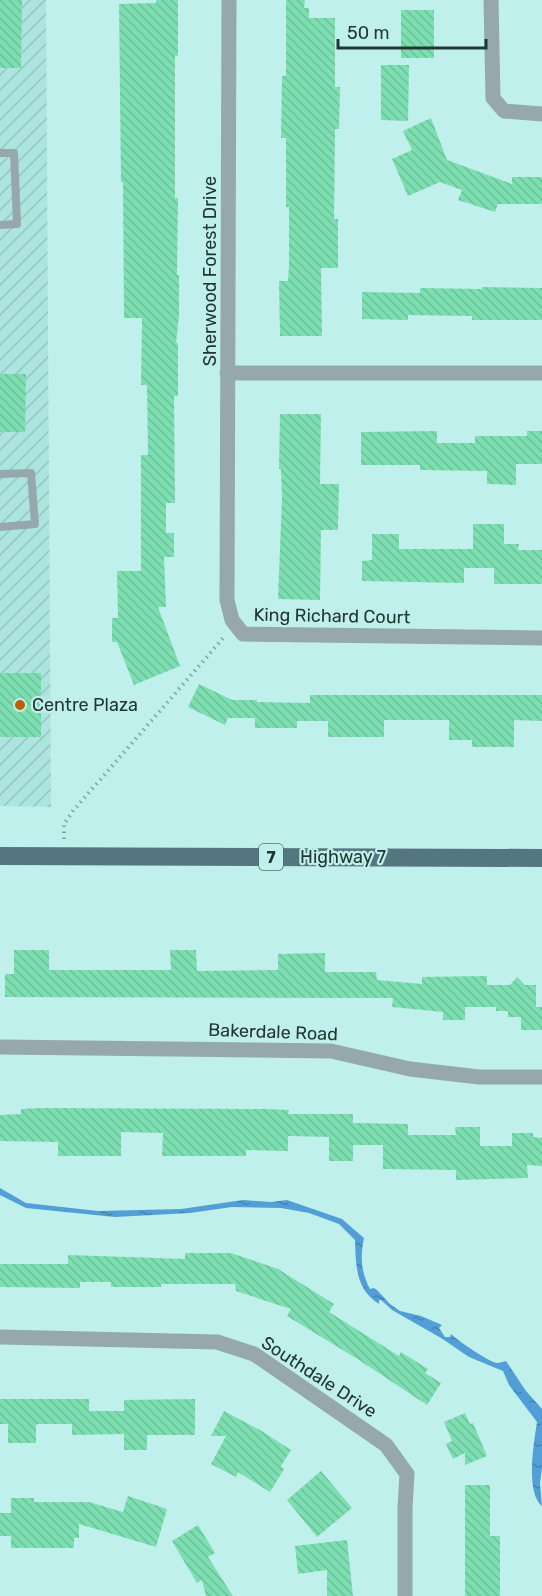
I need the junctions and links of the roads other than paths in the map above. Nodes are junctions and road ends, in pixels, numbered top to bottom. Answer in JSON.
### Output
{"nodes":[{"id":1,"x":230,"y":0,"type":"edge"},
{"id":2,"x":491,"y":0,"type":"edge"},
{"id":3,"x":542,"y":114,"type":"edge"},
{"id":4,"x":0,"y":153,"type":"edge"},
{"id":5,"x":0,"y":225,"type":"edge"},
{"id":6,"x":227,"y":373,"type":"junction"},
{"id":7,"x":542,"y":373,"type":"edge"},
{"id":8,"x":0,"y":474,"type":"edge"},
{"id":9,"x":0,"y":527,"type":"edge"},
{"id":10,"x":542,"y":638,"type":"edge"},
{"id":11,"x":0,"y":856,"type":"edge"},
{"id":12,"x":542,"y":858,"type":"edge"},
{"id":13,"x":0,"y":1047,"type":"edge"},
{"id":14,"x":542,"y":1077,"type":"edge"},
{"id":15,"x":0,"y":1337,"type":"edge"},
{"id":16,"x":405,"y":1596,"type":"edge"}],
"edges":[{"from":1,"to":6,"type":"street","name":"Sherwood Forest Drive"},
{"from":2,"to":3,"type":"street"},
{"from":4,"to":5,"type":"lane"},
{"from":6,"to":7,"type":"street","name":"Sherwood Forest Drive"},
{"from":6,"to":10,"type":"street","name":"King Richard Court"},
{"from":8,"to":9,"type":"lane"},
{"from":11,"to":12,"type":"main road","name":"Highway 7","number":"7"},
{"from":13,"to":14,"type":"street","name":"Bakerdale Road"},
{"from":15,"to":16,"type":"street","name":"Southdale Drive"}]}
